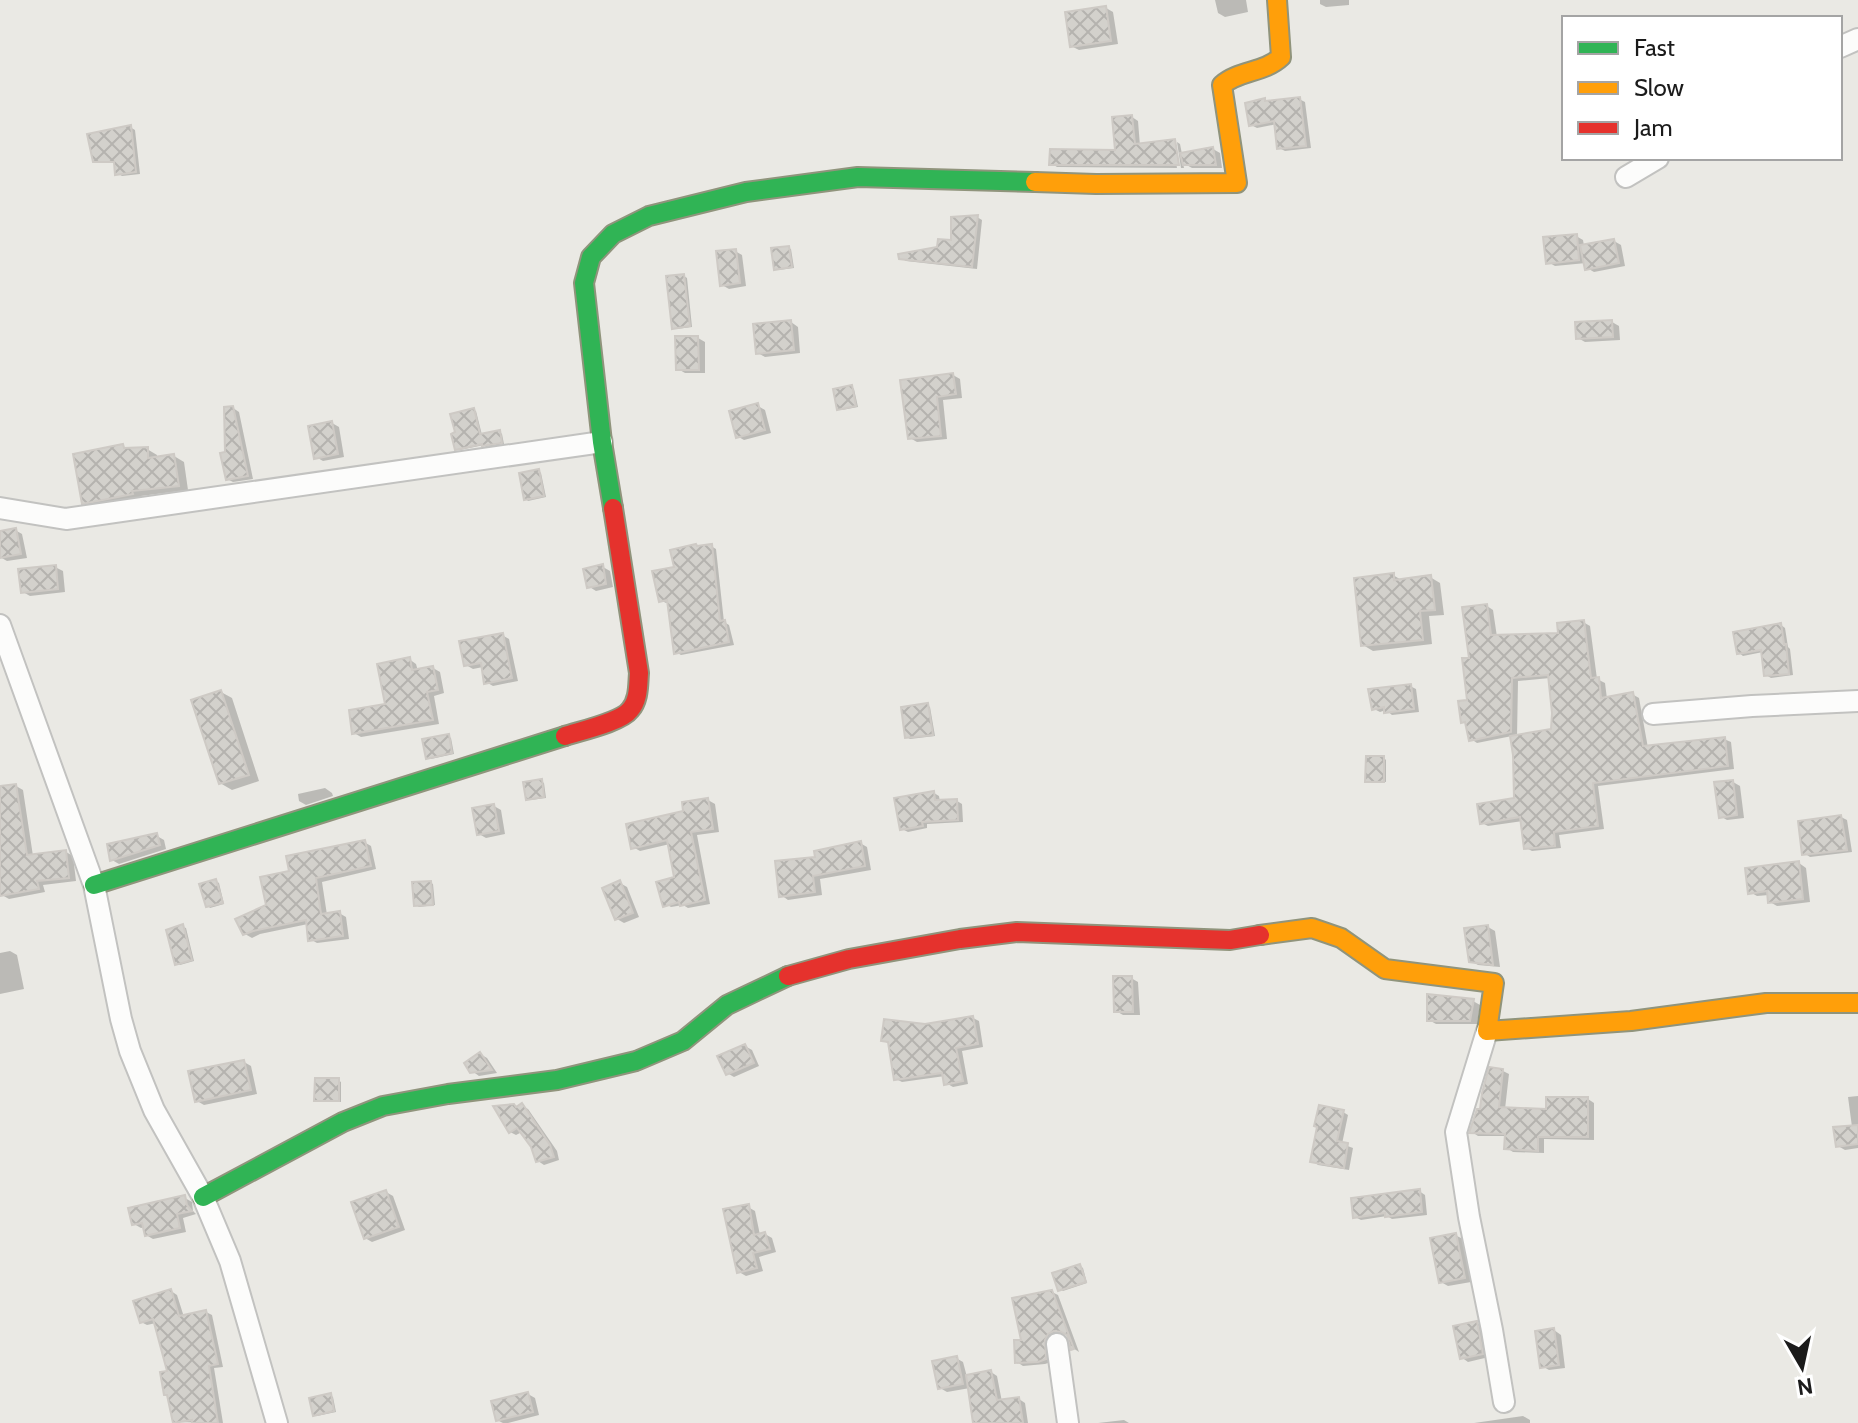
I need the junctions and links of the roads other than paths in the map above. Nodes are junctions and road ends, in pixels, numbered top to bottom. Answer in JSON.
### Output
{"nodes":[{"id":1,"x":1277,"y":0,"type":"edge"},
{"id":2,"x":1655,"y":160,"type":"edge"},
{"id":3,"x":1626,"y":177,"type":"dead end"},
{"id":4,"x":602,"y":442,"type":"junction"},
{"id":5,"x":0,"y":508,"type":"edge"},
{"id":6,"x":0,"y":625,"type":"edge"},
{"id":7,"x":1858,"y":701,"type":"edge"},
{"id":8,"x":1653,"y":714,"type":"dead end"},
{"id":9,"x":94,"y":885,"type":"junction"},
{"id":10,"x":1858,"y":1003,"type":"edge"},
{"id":11,"x":1487,"y":1031,"type":"junction"},
{"id":12,"x":203,"y":1197,"type":"junction"},
{"id":13,"x":1057,"y":1344,"type":"dead end"},
{"id":14,"x":1504,"y":1402,"type":"dead end"},
{"id":15,"x":277,"y":1423,"type":"edge"},
{"id":16,"x":1068,"y":1423,"type":"edge"}],
"edges":[{"from":1,"to":4,"type":"street"},
{"from":2,"to":3,"type":"street"},
{"from":4,"to":5,"type":"street"},
{"from":4,"to":9,"type":"street"},
{"from":6,"to":9,"type":"street"},
{"from":7,"to":8,"type":"street"},
{"from":9,"to":12,"type":"street"},
{"from":10,"to":11,"type":"street"},
{"from":11,"to":12,"type":"street"},
{"from":11,"to":14,"type":"street"},
{"from":12,"to":15,"type":"street"},
{"from":13,"to":16,"type":"street"}]}
